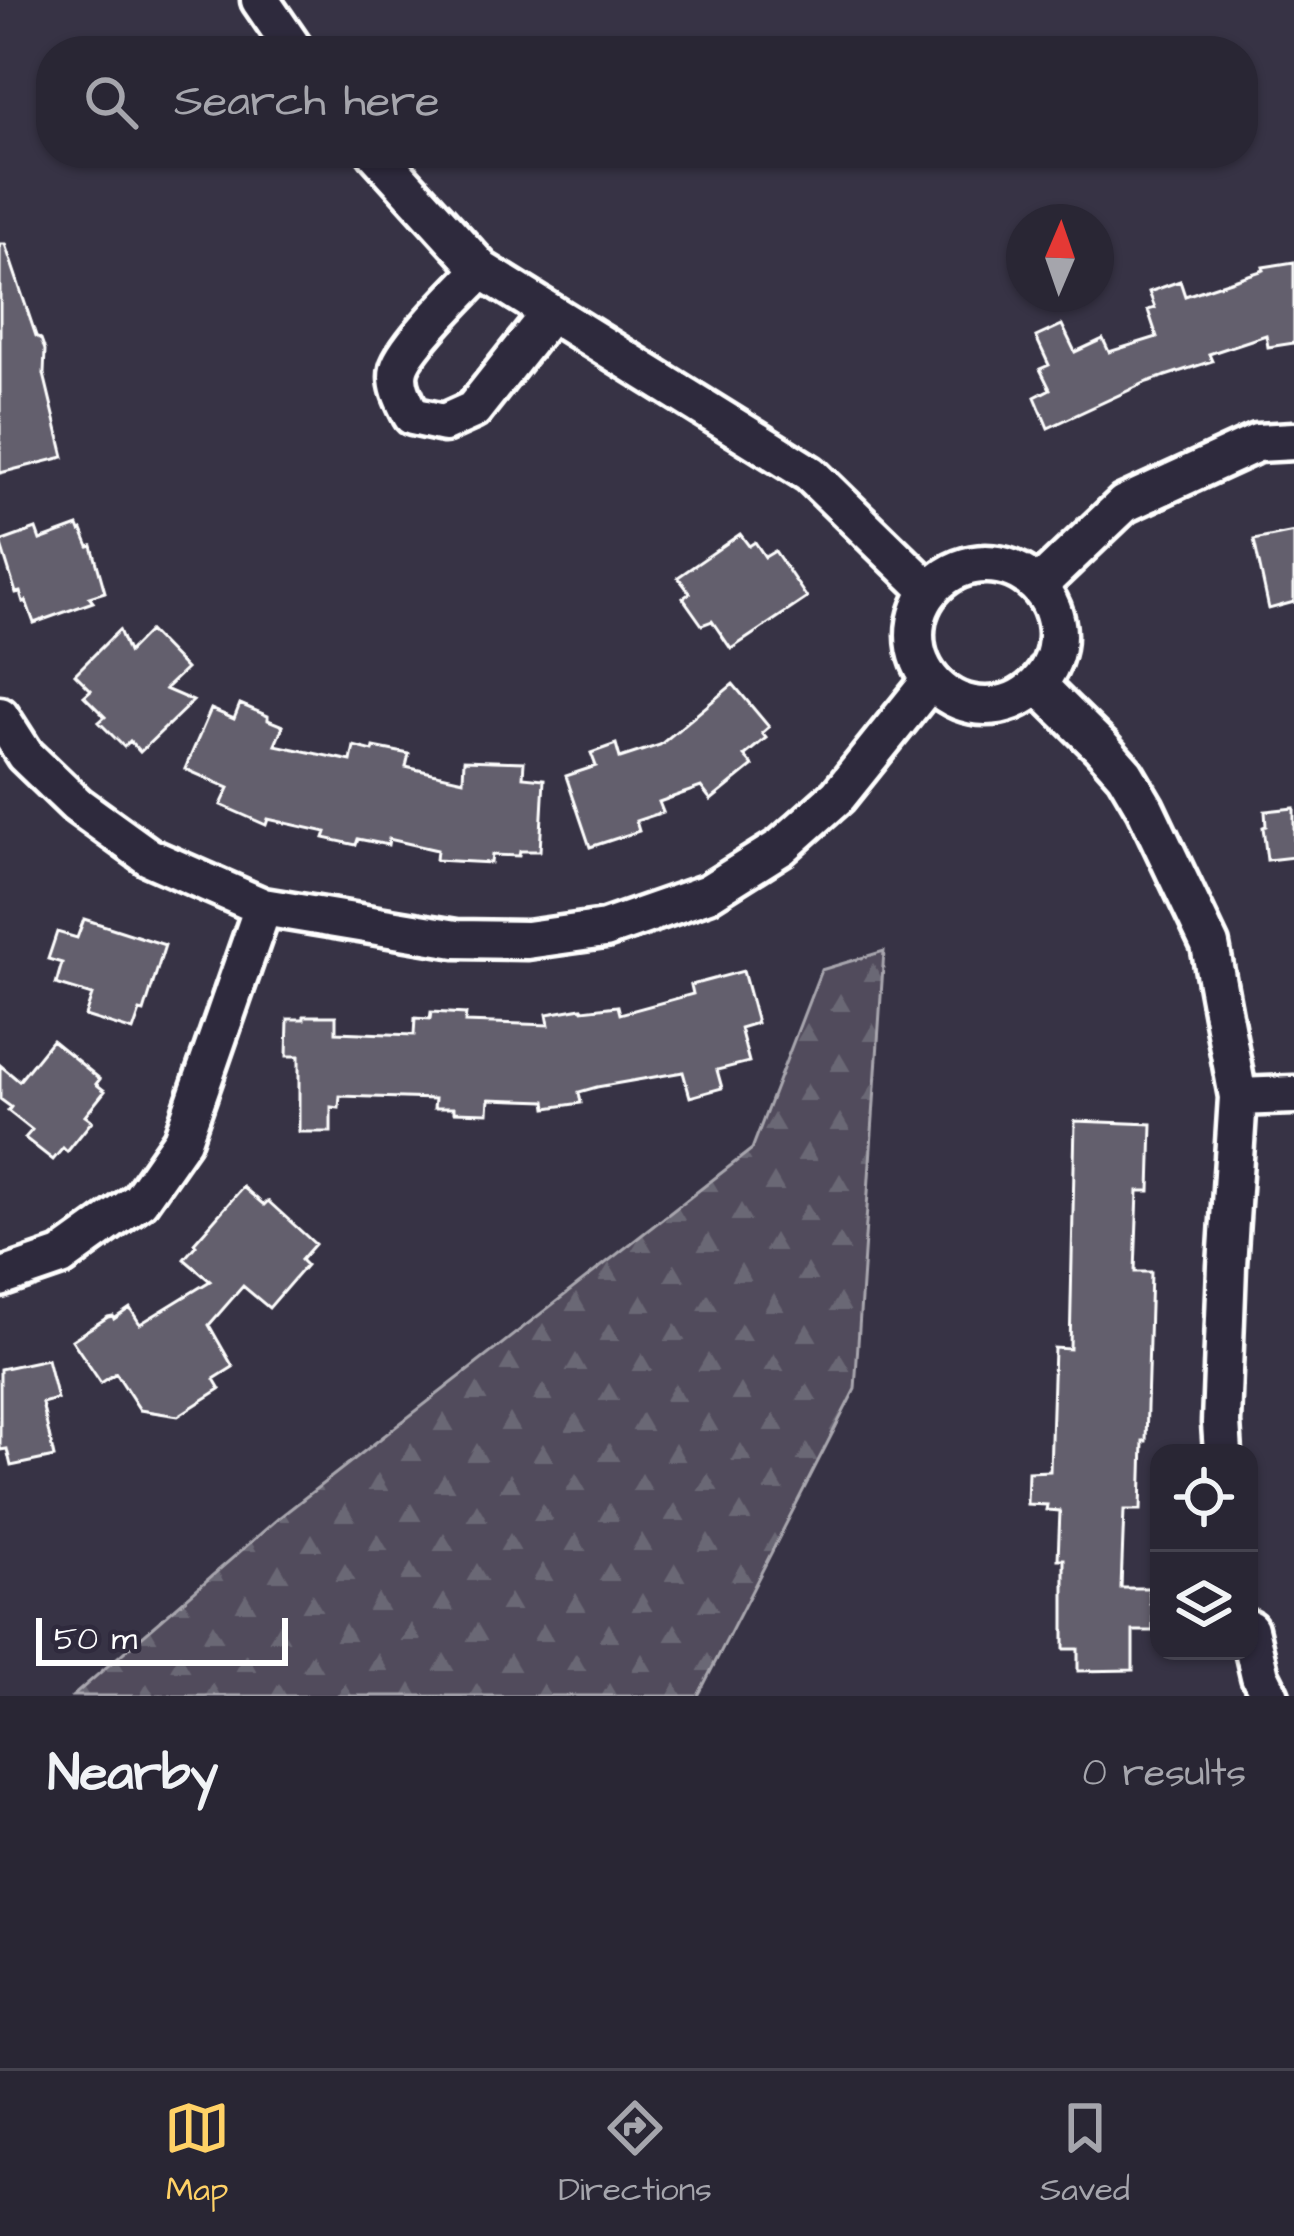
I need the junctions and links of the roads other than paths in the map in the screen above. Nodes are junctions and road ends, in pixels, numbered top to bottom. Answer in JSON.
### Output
{"nodes":[{"id":1,"x":260,"y":0,"type":"edge"},
{"id":2,"x":285,"y":36,"type":"edge"},
{"id":3,"x":390,"y":168,"type":"edge"},
{"id":4,"x":482,"y":270,"type":"junction"},
{"id":5,"x":549,"y":314,"type":"junction"},
{"id":6,"x":1294,"y":441,"type":"edge"},
{"id":7,"x":1037,"y":586,"type":"junction"},
{"id":8,"x":930,"y":591,"type":"junction"},
{"id":9,"x":931,"y":680,"type":"junction"},
{"id":10,"x":1038,"y":685,"type":"junction"},
{"id":11,"x":0,"y":716,"type":"edge"},
{"id":12,"x":263,"y":907,"type":"junction"},
{"id":13,"x":1294,"y":1095,"type":"edge"},
{"id":14,"x":1238,"y":1097,"type":"junction"},
{"id":15,"x":0,"y":1278,"type":"edge"},
{"id":16,"x":1222,"y":1444,"type":"edge"},
{"id":17,"x":1256,"y":1660,"type":"edge"},
{"id":18,"x":1270,"y":1696,"type":"edge"}],
"edges":[{"from":1,"to":2,"type":"street"},
{"from":3,"to":4,"type":"street"},
{"from":4,"to":5,"type":"street"},
{"from":4,"to":5,"type":"street"},
{"from":5,"to":8,"type":"street"},
{"from":6,"to":7,"type":"street"},
{"from":7,"to":8,"type":"street"},
{"from":7,"to":10,"type":"street"},
{"from":8,"to":9,"type":"street"},
{"from":9,"to":10,"type":"street"},
{"from":9,"to":12,"type":"street"},
{"from":10,"to":14,"type":"street"},
{"from":11,"to":12,"type":"street"},
{"from":12,"to":15,"type":"street"},
{"from":13,"to":14,"type":"street"},
{"from":14,"to":16,"type":"street"},
{"from":17,"to":18,"type":"street"}]}
